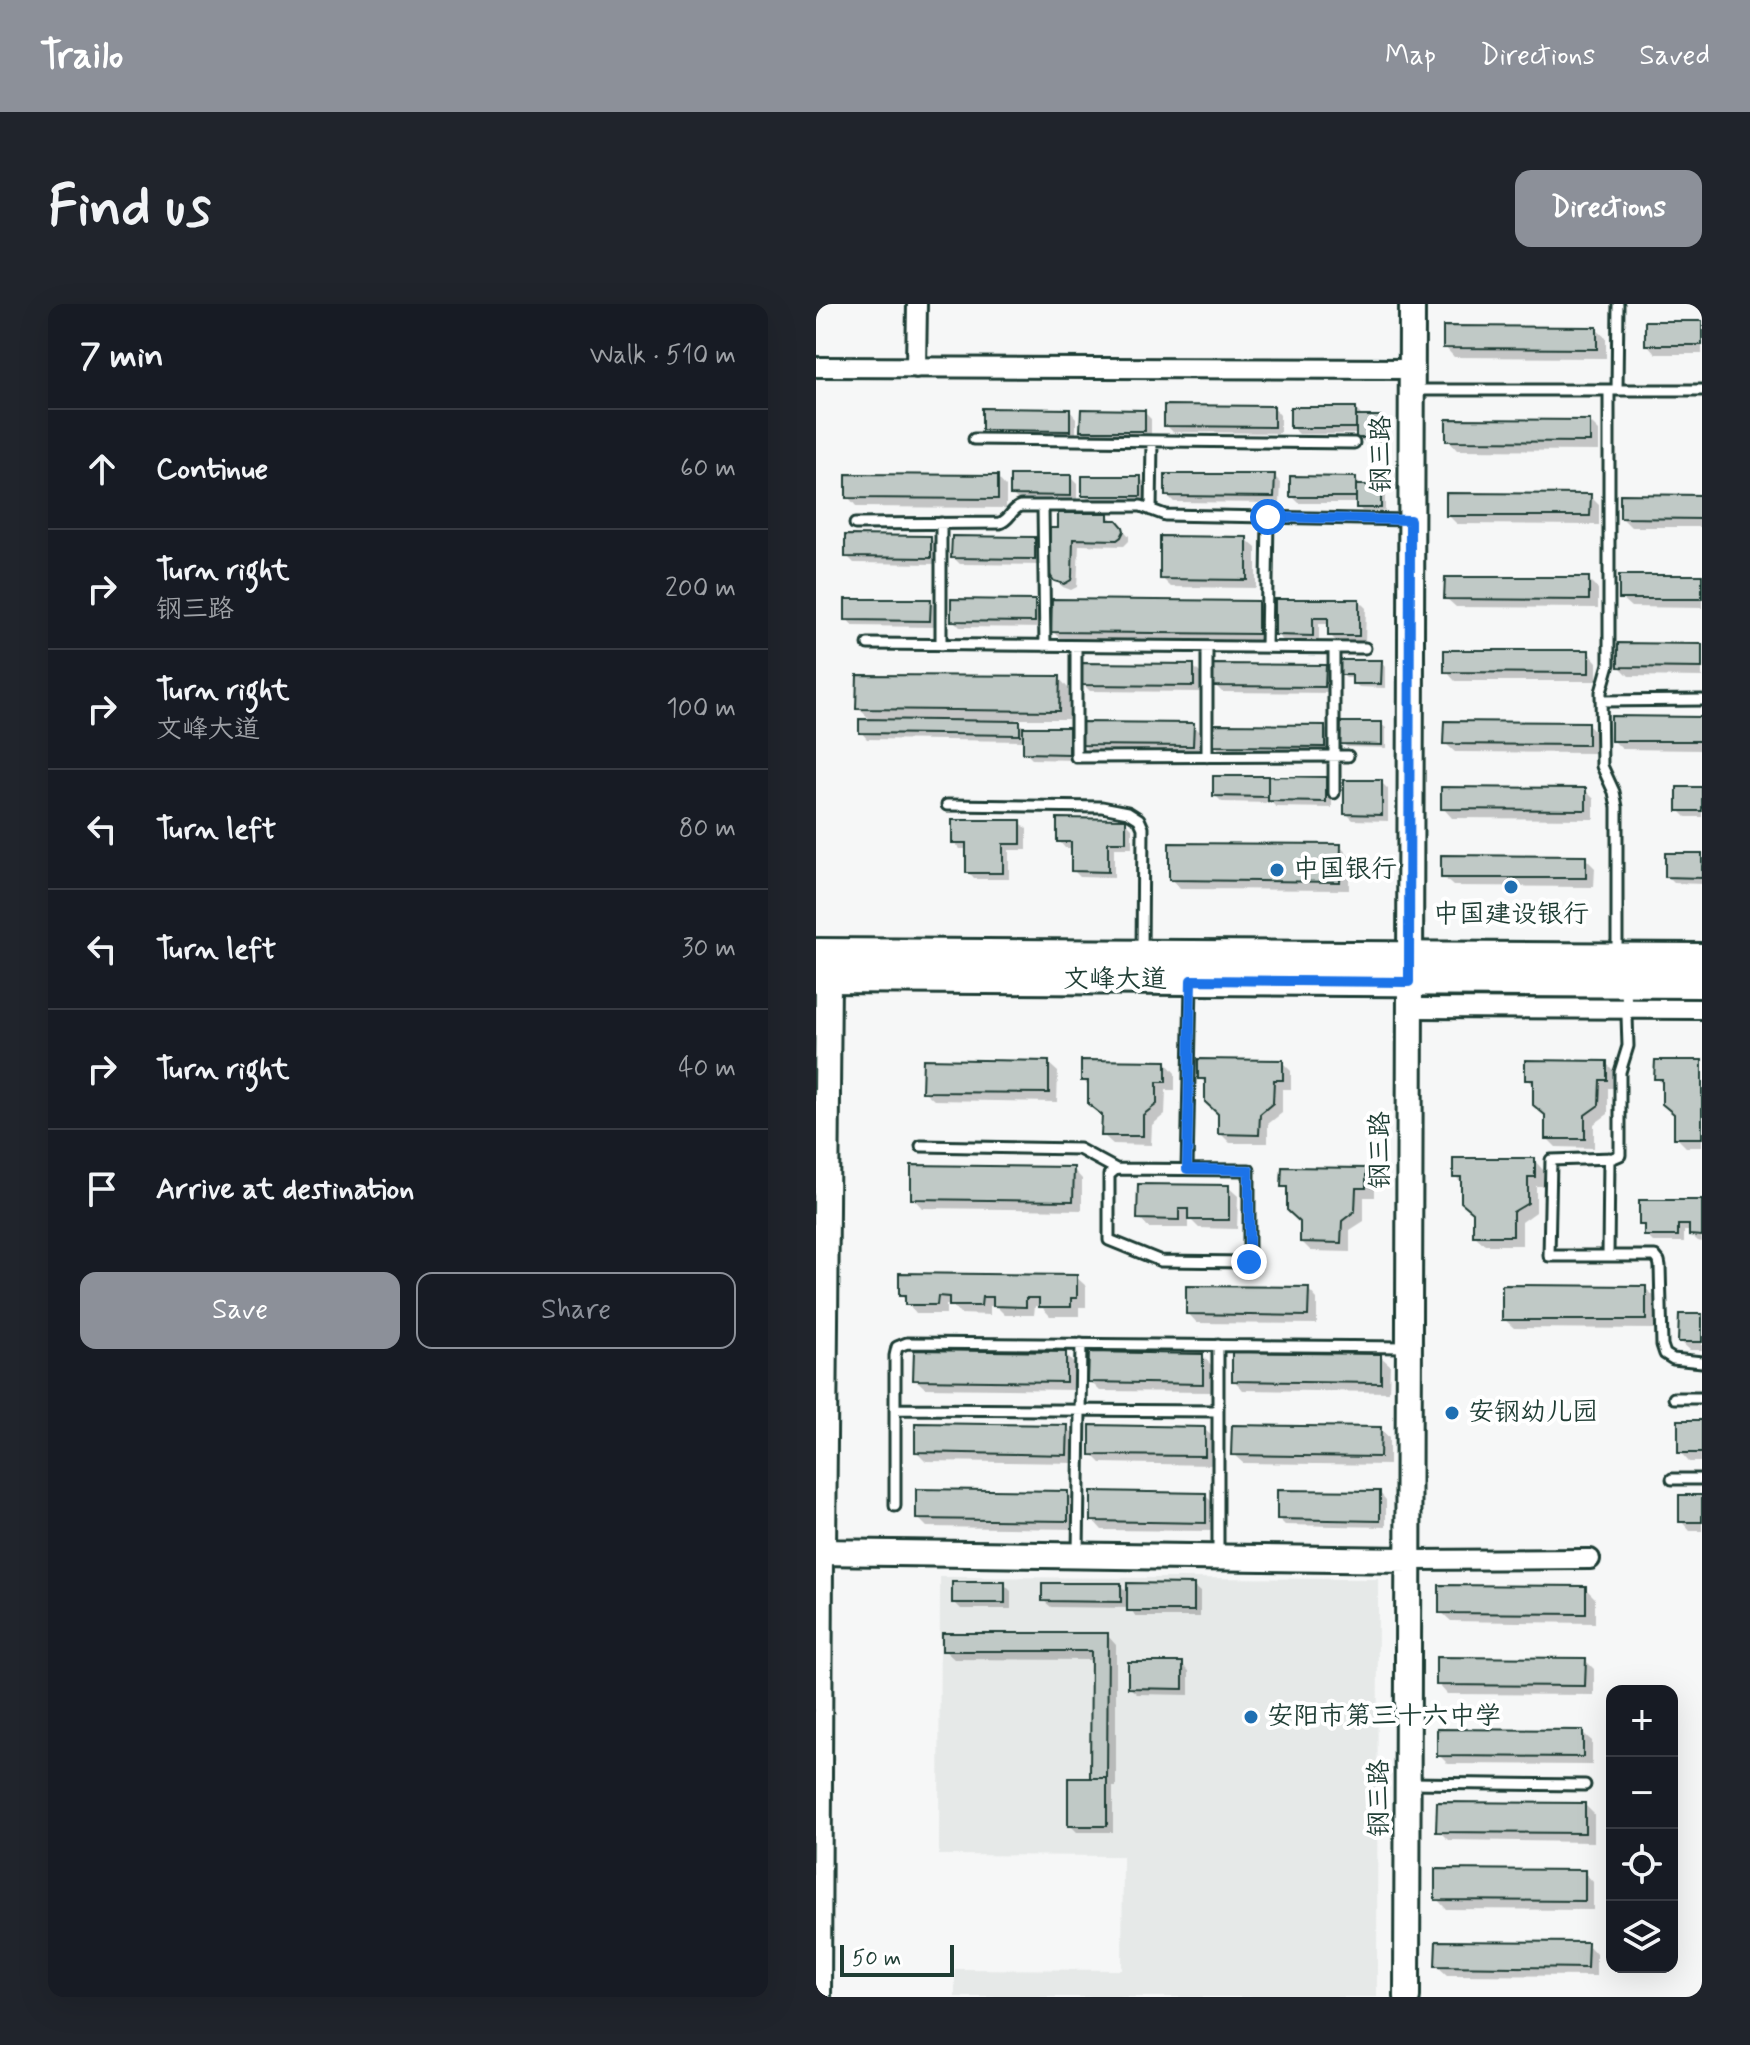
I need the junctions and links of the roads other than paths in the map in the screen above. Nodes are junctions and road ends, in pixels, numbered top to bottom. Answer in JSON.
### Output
{"nodes":[{"id":1,"x":917,"y":304,"type":"edge"},
{"id":2,"x":1412,"y":304,"type":"edge"},
{"id":3,"x":1618,"y":304,"type":"edge"},
{"id":4,"x":816,"y":367,"type":"edge"},
{"id":5,"x":916,"y":368,"type":"junction"},
{"id":6,"x":1411,"y":380,"type":"junction"},
{"id":7,"x":1613,"y":390,"type":"junction"},
{"id":8,"x":1702,"y":390,"type":"edge"},
{"id":9,"x":974,"y":439,"type":"dead end"},
{"id":10,"x":1152,"y":441,"type":"junction"},
{"id":11,"x":1354,"y":443,"type":"dead end"},
{"id":12,"x":1043,"y":506,"type":"junction"},
{"id":13,"x":1151,"y":510,"type":"junction"},
{"id":14,"x":1268,"y":517,"type":"junction"},
{"id":15,"x":1410,"y":520,"type":"junction"},
{"id":16,"x":941,"y":523,"type":"junction"},
{"id":17,"x":855,"y":524,"type":"dead end"},
{"id":18,"x":868,"y":644,"type":"dead end"},
{"id":19,"x":941,"y":645,"type":"junction"},
{"id":20,"x":1045,"y":646,"type":"junction"},
{"id":21,"x":1076,"y":646,"type":"junction"},
{"id":22,"x":1207,"y":647,"type":"junction"},
{"id":23,"x":1266,"y":647,"type":"junction"},
{"id":24,"x":1334,"y":648,"type":"junction"},
{"id":25,"x":1365,"y":648,"type":"dead end"},
{"id":26,"x":1702,"y":700,"type":"edge"},
{"id":27,"x":1601,"y":701,"type":"junction"},
{"id":28,"x":1334,"y":756,"type":"junction"},
{"id":29,"x":1348,"y":756,"type":"dead end"},
{"id":30,"x":1207,"y":757,"type":"junction"},
{"id":31,"x":1334,"y":793,"type":"dead end"},
{"id":32,"x":947,"y":805,"type":"dead end"},
{"id":33,"x":1142,"y":955,"type":"junction"},
{"id":34,"x":1702,"y":958,"type":"edge"},
{"id":35,"x":820,"y":970,"type":"edge"},
{"id":36,"x":1191,"y":980,"type":"junction"},
{"id":37,"x":1409,"y":982,"type":"junction"},
{"id":38,"x":1623,"y":983,"type":"junction"},
{"id":39,"x":1702,"y":983,"type":"edge"},
{"id":40,"x":1702,"y":1009,"type":"edge"},
{"id":41,"x":921,"y":1146,"type":"dead end"},
{"id":42,"x":1609,"y":1158,"type":"junction"},
{"id":43,"x":1116,"y":1169,"type":"junction"},
{"id":44,"x":1187,"y":1169,"type":"junction"},
{"id":45,"x":1608,"y":1256,"type":"junction"},
{"id":46,"x":821,"y":1297,"type":"edge"},
{"id":47,"x":1081,"y":1344,"type":"junction"},
{"id":48,"x":1218,"y":1345,"type":"junction"},
{"id":49,"x":1409,"y":1347,"type":"junction"},
{"id":50,"x":1702,"y":1362,"type":"edge"},
{"id":51,"x":1674,"y":1398,"type":"dead end"},
{"id":52,"x":1702,"y":1398,"type":"edge"},
{"id":53,"x":895,"y":1409,"type":"junction"},
{"id":54,"x":1080,"y":1410,"type":"junction"},
{"id":55,"x":1218,"y":1411,"type":"junction"},
{"id":56,"x":1672,"y":1479,"type":"dead end"},
{"id":57,"x":1702,"y":1479,"type":"edge"},
{"id":58,"x":895,"y":1506,"type":"dead end"},
{"id":59,"x":820,"y":1552,"type":"edge"},
{"id":60,"x":1078,"y":1555,"type":"junction"},
{"id":61,"x":1218,"y":1557,"type":"junction"},
{"id":62,"x":1590,"y":1559,"type":"dead end"},
{"id":63,"x":1408,"y":1560,"type":"junction"},
{"id":64,"x":1408,"y":1783,"type":"junction"},
{"id":65,"x":1585,"y":1785,"type":"dead end"},
{"id":66,"x":819,"y":1856,"type":"edge"},
{"id":67,"x":821,"y":1997,"type":"edge"},
{"id":68,"x":1407,"y":1997,"type":"edge"}],
"edges":[{"from":1,"to":5,"type":"street"},
{"from":2,"to":6,"type":"street","name":"钢三路"},
{"from":3,"to":7,"type":"lane"},
{"from":4,"to":5,"type":"street"},
{"from":5,"to":6,"type":"street"},
{"from":6,"to":7,"type":"lane"},
{"from":6,"to":15,"type":"street","name":"钢三路"},
{"from":7,"to":8,"type":"lane"},
{"from":7,"to":27,"type":"lane"},
{"from":9,"to":10,"type":"lane"},
{"from":10,"to":11,"type":"lane"},
{"from":10,"to":13,"type":"lane"},
{"from":12,"to":13,"type":"lane"},
{"from":12,"to":16,"type":"lane"},
{"from":12,"to":20,"type":"lane"},
{"from":13,"to":14,"type":"lane"},
{"from":14,"to":15,"type":"lane"},
{"from":14,"to":23,"type":"lane"},
{"from":15,"to":37,"type":"street","name":"钢三路"},
{"from":16,"to":17,"type":"lane"},
{"from":16,"to":19,"type":"lane"},
{"from":18,"to":19,"type":"lane"},
{"from":19,"to":20,"type":"lane"},
{"from":20,"to":21,"type":"lane"},
{"from":21,"to":22,"type":"lane"},
{"from":21,"to":30,"type":"lane"},
{"from":22,"to":23,"type":"lane"},
{"from":22,"to":30,"type":"lane"},
{"from":23,"to":24,"type":"lane"},
{"from":24,"to":25,"type":"lane"},
{"from":24,"to":28,"type":"lane"},
{"from":26,"to":27,"type":"lane"},
{"from":27,"to":38,"type":"lane"},
{"from":28,"to":29,"type":"lane"},
{"from":28,"to":30,"type":"lane"},
{"from":28,"to":31,"type":"lane"},
{"from":32,"to":33,"type":"lane"},
{"from":33,"to":35,"type":"main road","name":"文峰大道"},
{"from":33,"to":37,"type":"main road","name":"文峰大道"},
{"from":34,"to":38,"type":"main road","name":"文峰大道"},
{"from":35,"to":36,"type":"main road","name":"文峰大道"},
{"from":35,"to":46,"type":"street"},
{"from":36,"to":37,"type":"main road","name":"文峰大道"},
{"from":36,"to":44,"type":"lane"},
{"from":37,"to":38,"type":"main road","name":"文峰大道"},
{"from":37,"to":49,"type":"street","name":"钢三路"},
{"from":38,"to":39,"type":"main road","name":"文峰大道"},
{"from":38,"to":40,"type":"street"},
{"from":38,"to":42,"type":"lane"},
{"from":41,"to":43,"type":"lane"},
{"from":42,"to":45,"type":"lane"},
{"from":42,"to":45,"type":"lane"},
{"from":43,"to":44,"type":"lane"},
{"from":43,"to":44,"type":"lane"},
{"from":45,"to":50,"type":"lane"},
{"from":46,"to":59,"type":"street"},
{"from":47,"to":48,"type":"lane"},
{"from":47,"to":53,"type":"lane"},
{"from":47,"to":54,"type":"lane"},
{"from":48,"to":49,"type":"lane"},
{"from":48,"to":55,"type":"lane"},
{"from":49,"to":63,"type":"street","name":"钢三路"},
{"from":51,"to":52,"type":"lane"},
{"from":53,"to":54,"type":"lane"},
{"from":53,"to":58,"type":"lane"},
{"from":54,"to":55,"type":"lane"},
{"from":54,"to":60,"type":"lane"},
{"from":55,"to":61,"type":"lane"},
{"from":56,"to":57,"type":"lane"},
{"from":59,"to":60,"type":"street"},
{"from":59,"to":66,"type":"street"},
{"from":60,"to":61,"type":"street"},
{"from":61,"to":63,"type":"street"},
{"from":62,"to":63,"type":"street"},
{"from":63,"to":64,"type":"street","name":"钢三路"},
{"from":64,"to":65,"type":"lane"},
{"from":64,"to":68,"type":"street","name":"钢三路"},
{"from":66,"to":67,"type":"street"}]}
